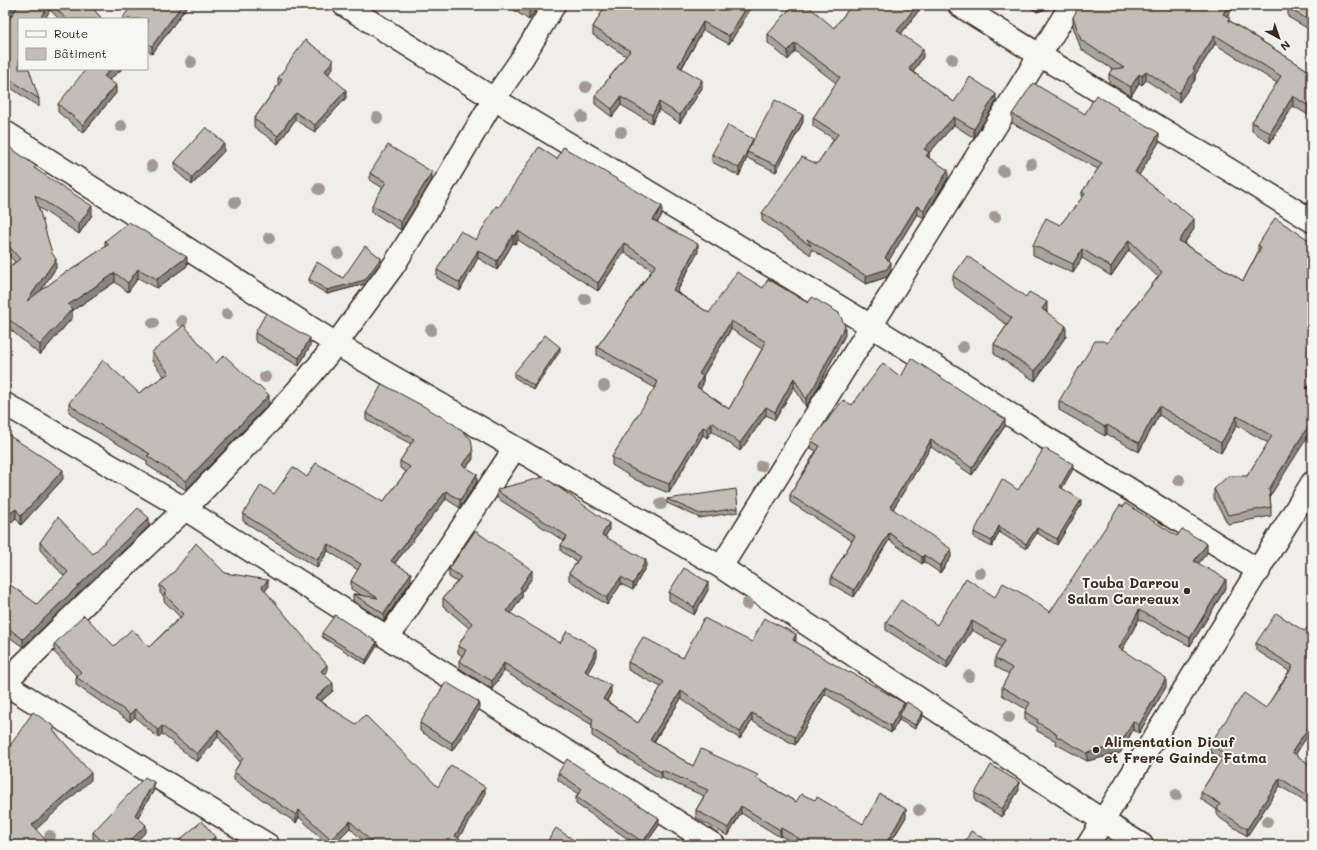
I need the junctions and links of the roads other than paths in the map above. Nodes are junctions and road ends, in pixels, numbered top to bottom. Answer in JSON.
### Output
{"nodes":[{"id":1,"x":344,"y":5,"type":"edge"},
{"id":2,"x":554,"y":5,"type":"edge"},
{"id":3,"x":959,"y":5,"type":"edge"},
{"id":4,"x":1071,"y":5,"type":"edge"},
{"id":5,"x":1039,"y":56,"type":"junction"},
{"id":6,"x":494,"y":99,"type":"junction"},
{"id":7,"x":5,"y":132,"type":"edge"},
{"id":8,"x":1312,"y":221,"type":"edge"},
{"id":9,"x":871,"y":326,"type":"junction"},
{"id":10,"x":336,"y":344,"type":"junction"},
{"id":11,"x":5,"y":404,"type":"edge"},
{"id":12,"x":515,"y":448,"type":"junction"},
{"id":13,"x":1312,"y":483,"type":"edge"},
{"id":14,"x":185,"y":509,"type":"junction"},
{"id":15,"x":721,"y":567,"type":"junction"},
{"id":16,"x":1259,"y":571,"type":"junction"},
{"id":17,"x":388,"y":638,"type":"junction"},
{"id":18,"x":5,"y":683,"type":"edge"},
{"id":19,"x":1103,"y":821,"type":"junction"},
{"id":20,"x":706,"y":843,"type":"edge"},
{"id":21,"x":268,"y":845,"type":"edge"},
{"id":22,"x":1088,"y":845,"type":"edge"},
{"id":23,"x":1142,"y":845,"type":"edge"}],
"edges":[{"from":1,"to":6,"type":"street"},
{"from":2,"to":6,"type":"street"},
{"from":3,"to":5,"type":"street"},
{"from":4,"to":5,"type":"street"},
{"from":5,"to":8,"type":"street"},
{"from":5,"to":9,"type":"street"},
{"from":6,"to":9,"type":"street"},
{"from":6,"to":10,"type":"street"},
{"from":7,"to":10,"type":"street"},
{"from":9,"to":15,"type":"street"},
{"from":9,"to":16,"type":"street"},
{"from":10,"to":12,"type":"street"},
{"from":10,"to":14,"type":"street"},
{"from":11,"to":14,"type":"street"},
{"from":12,"to":15,"type":"street"},
{"from":12,"to":17,"type":"street"},
{"from":13,"to":16,"type":"street"},
{"from":14,"to":17,"type":"street"},
{"from":14,"to":18,"type":"street"},
{"from":15,"to":19,"type":"street"},
{"from":16,"to":19,"type":"street"},
{"from":17,"to":20,"type":"street"},
{"from":18,"to":21,"type":"street"},
{"from":19,"to":22,"type":"street"},
{"from":19,"to":23,"type":"street"}]}
